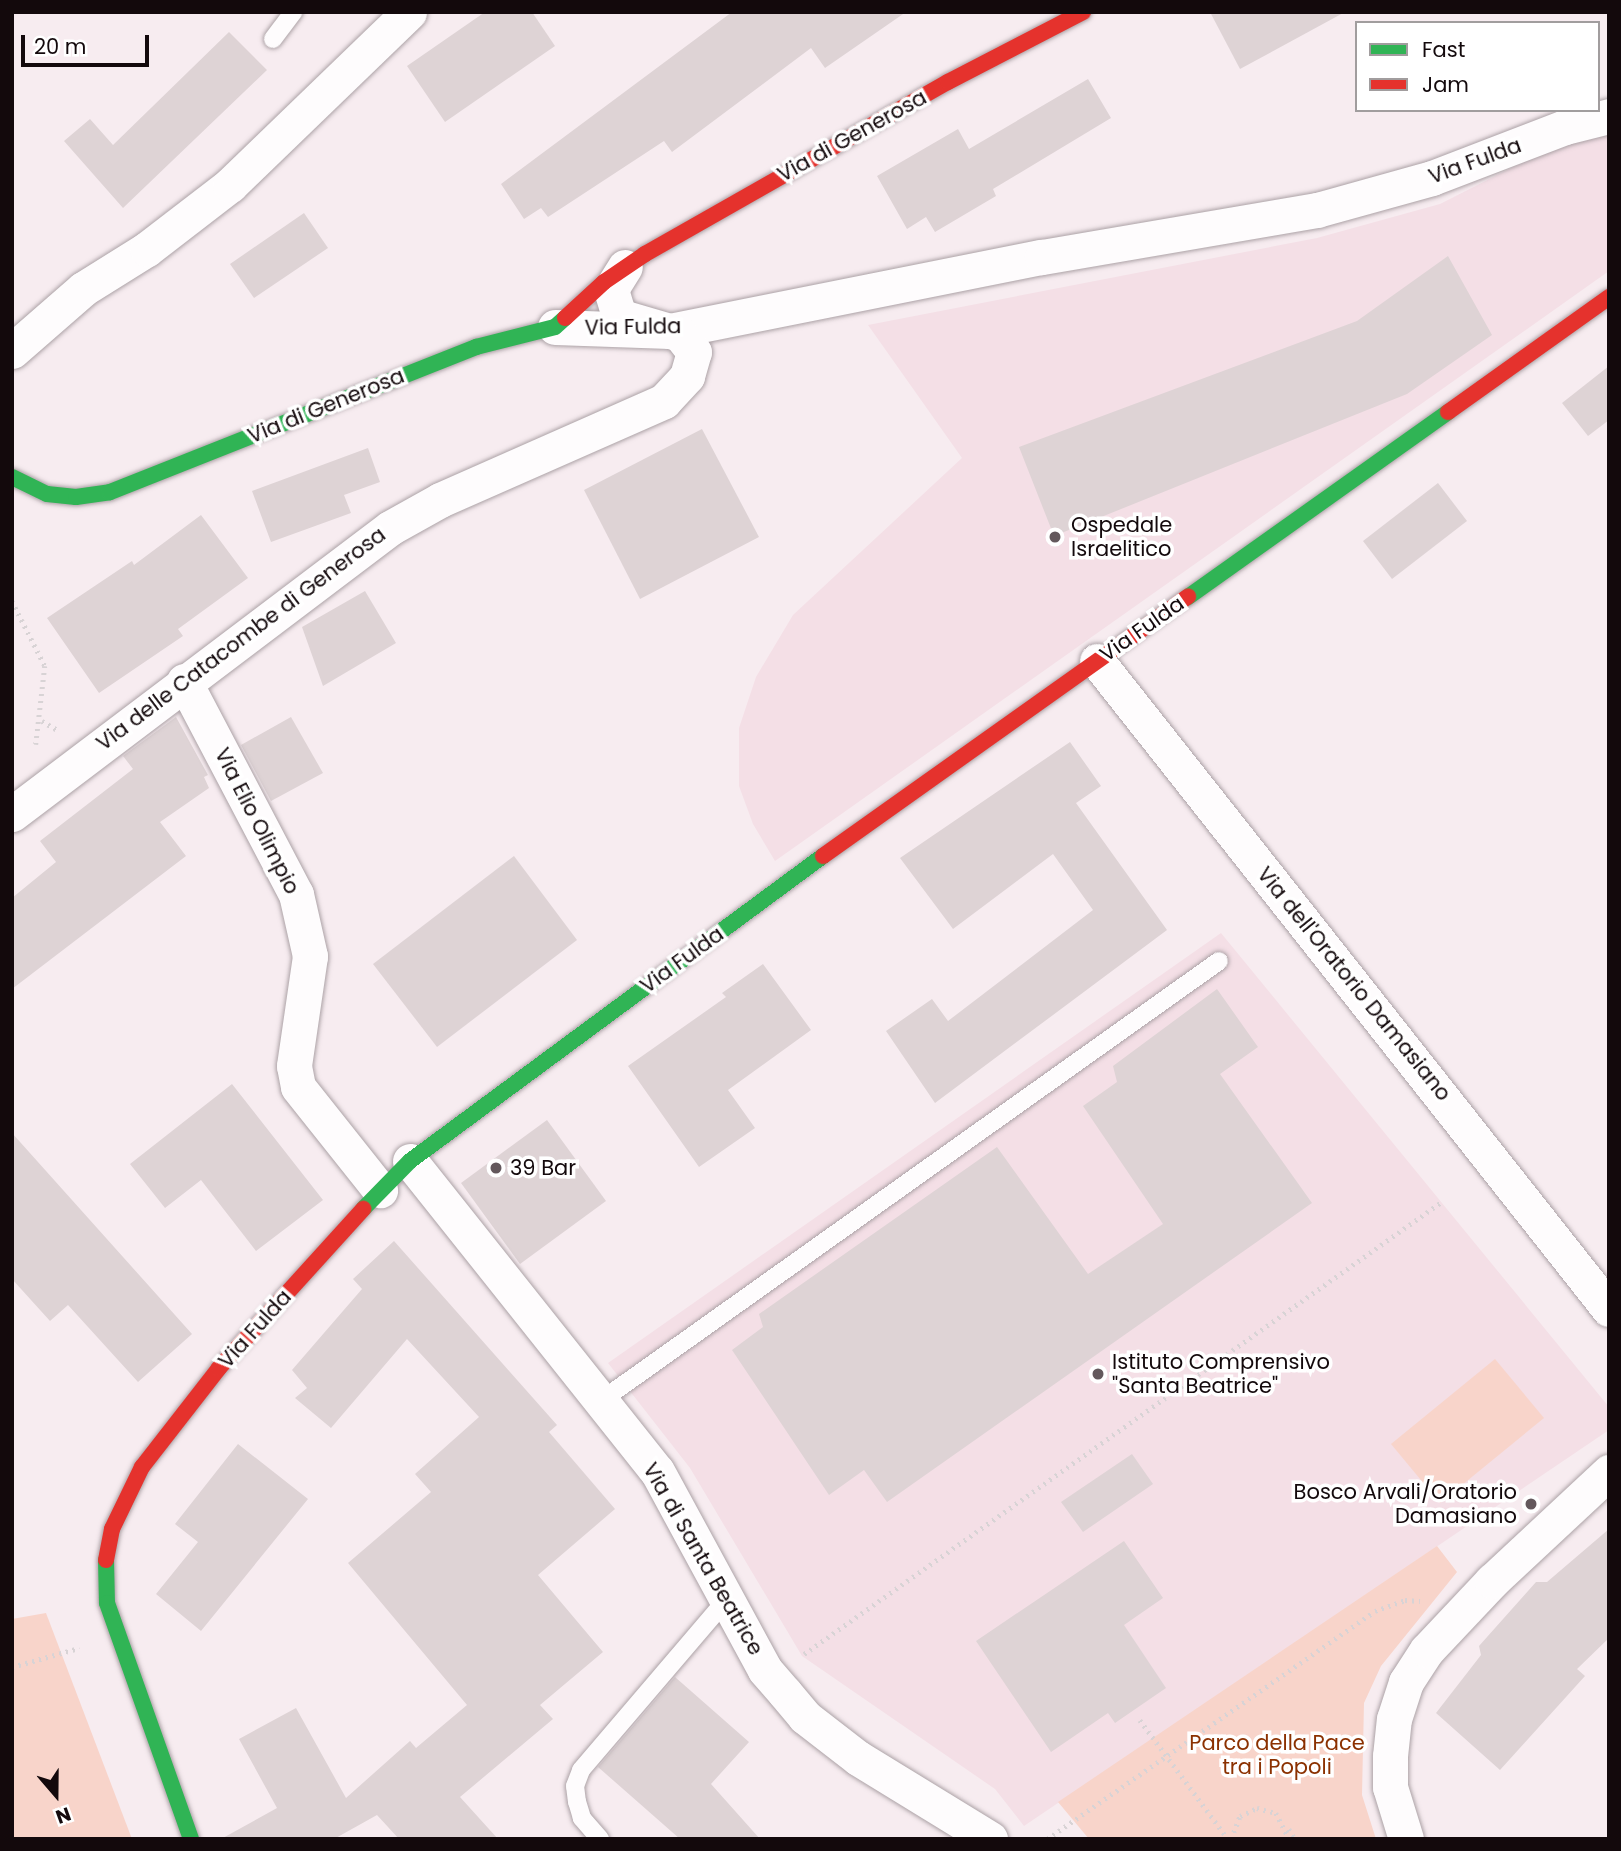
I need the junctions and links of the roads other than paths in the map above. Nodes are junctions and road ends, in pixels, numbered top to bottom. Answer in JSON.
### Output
{"nodes":[{"id":1,"x":293,"y":12,"type":"edge"},
{"id":2,"x":409,"y":12,"type":"edge"},
{"id":3,"x":1083,"y":12,"type":"edge"},
{"id":4,"x":273,"y":38,"type":"dead end"},
{"id":5,"x":1609,"y":116,"type":"edge"},
{"id":6,"x":625,"y":267,"type":"junction"},
{"id":7,"x":1609,"y":297,"type":"edge"},
{"id":8,"x":555,"y":327,"type":"junction"},
{"id":9,"x":670,"y":331,"type":"junction"},
{"id":10,"x":12,"y":351,"type":"edge"},
{"id":11,"x":12,"y":477,"type":"edge"},
{"id":12,"x":1097,"y":661,"type":"junction"},
{"id":13,"x":184,"y":681,"type":"junction"},
{"id":14,"x":17,"y":810,"type":"edge"},
{"id":15,"x":1219,"y":961,"type":"dead end"},
{"id":16,"x":410,"y":1161,"type":"junction"},
{"id":17,"x":380,"y":1190,"type":"junction"},
{"id":18,"x":1609,"y":1309,"type":"edge"},
{"id":19,"x":602,"y":1400,"type":"junction"},
{"id":20,"x":1609,"y":1472,"type":"edge"},
{"id":21,"x":727,"y":1599,"type":"junction"},
{"id":22,"x":191,"y":1839,"type":"edge"},
{"id":23,"x":600,"y":1839,"type":"edge"},
{"id":24,"x":990,"y":1839,"type":"edge"},
{"id":25,"x":1406,"y":1839,"type":"edge"}],
"edges":[{"from":1,"to":4,"type":"lane"},
{"from":2,"to":10,"type":"street"},
{"from":3,"to":6,"type":"street","name":"Via di Generosa"},
{"from":5,"to":9,"type":"street","name":"Via Fulda"},
{"from":6,"to":8,"type":"street","name":"Via di Generosa"},
{"from":6,"to":9,"type":"street"},
{"from":7,"to":12,"type":"street","name":"Via Fulda"},
{"from":8,"to":9,"type":"street","name":"Via Fulda"},
{"from":8,"to":11,"type":"street","name":"Via di Generosa"},
{"from":9,"to":13,"type":"street","name":"Via delle Catacombe di Generosa"},
{"from":12,"to":16,"type":"street","name":"Via Fulda"},
{"from":12,"to":18,"type":"street","name":"Via dell'Oratorio Damasiano"},
{"from":13,"to":14,"type":"street","name":"Via delle Catacombe di Generosa"},
{"from":13,"to":17,"type":"street","name":"Via Elio Olimpio"},
{"from":15,"to":19,"type":"lane"},
{"from":16,"to":17,"type":"street","name":"Via Fulda"},
{"from":16,"to":19,"type":"street","name":"Via di Santa Beatrice"},
{"from":17,"to":22,"type":"street","name":"Via Fulda"},
{"from":19,"to":21,"type":"street","name":"Via di Santa Beatrice"},
{"from":20,"to":25,"type":"street"},
{"from":21,"to":23,"type":"lane"},
{"from":21,"to":24,"type":"street","name":"Via di Santa Beatrice"}]}
